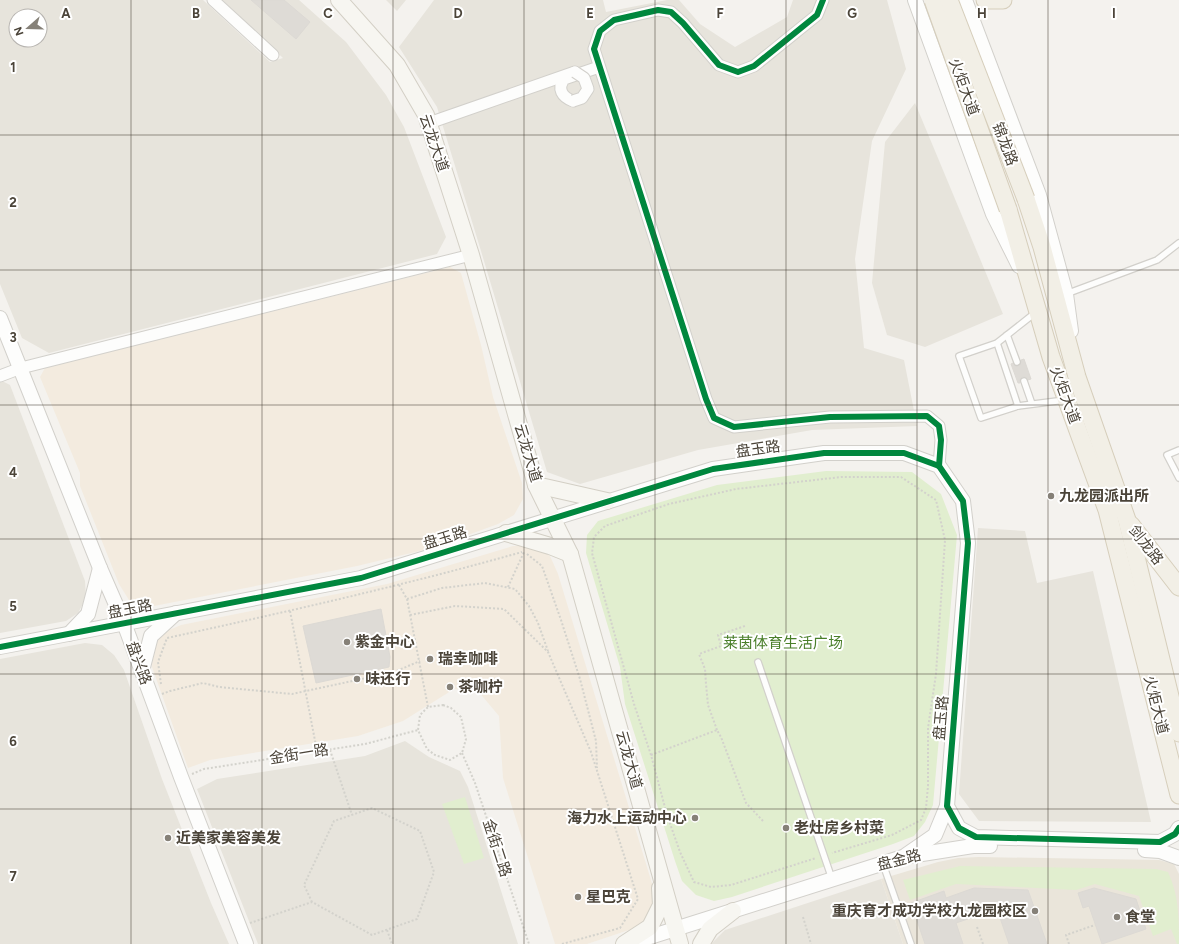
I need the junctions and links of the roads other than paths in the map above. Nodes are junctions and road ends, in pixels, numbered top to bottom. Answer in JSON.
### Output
{"nodes":[{"id":1,"x":213,"y":0,"type":"edge"},
{"id":2,"x":339,"y":0,"type":"edge"},
{"id":3,"x":823,"y":0,"type":"edge"},
{"id":4,"x":915,"y":0,"type":"edge"},
{"id":5,"x":933,"y":0,"type":"edge"},
{"id":6,"x":950,"y":0,"type":"edge"},
{"id":7,"x":965,"y":0,"type":"edge"},
{"id":8,"x":985,"y":0,"type":"edge"},
{"id":9,"x":1004,"y":0,"type":"edge"},
{"id":10,"x":971,"y":16,"type":"junction"},
{"id":11,"x":928,"y":33,"type":"junction"},
{"id":12,"x":273,"y":55,"type":"dead end"},
{"id":13,"x":599,"y":67,"type":"junction"},
{"id":14,"x":429,"y":123,"type":"junction"},
{"id":15,"x":1026,"y":199,"type":"joint"},
{"id":16,"x":1179,"y":243,"type":"edge"},
{"id":17,"x":471,"y":255,"type":"junction"},
{"id":18,"x":1030,"y":287,"type":"junction"},
{"id":19,"x":1066,"y":294,"type":"junction"},
{"id":20,"x":1037,"y":311,"type":"junction"},
{"id":21,"x":0,"y":318,"type":"edge"},
{"id":22,"x":1007,"y":335,"type":"junction"},
{"id":23,"x":997,"y":343,"type":"junction"},
{"id":24,"x":1017,"y":362,"type":"dead end"},
{"id":25,"x":20,"y":368,"type":"junction"},
{"id":26,"x":0,"y":376,"type":"edge"},
{"id":27,"x":1077,"y":377,"type":"junction"},
{"id":28,"x":1024,"y":381,"type":"dead end"},
{"id":29,"x":1066,"y":400,"type":"junction"},
{"id":30,"x":1032,"y":404,"type":"junction"},
{"id":31,"x":1018,"y":406,"type":"junction"},
{"id":32,"x":1179,"y":450,"type":"edge"},
{"id":33,"x":939,"y":466,"type":"junction"},
{"id":34,"x":1179,"y":478,"type":"edge"},
{"id":35,"x":536,"y":485,"type":"junction"},
{"id":36,"x":607,"y":501,"type":"junction"},
{"id":37,"x":1107,"y":510,"type":"junction"},
{"id":38,"x":553,"y":518,"type":"junction"},
{"id":39,"x":1127,"y":520,"type":"junction"},
{"id":40,"x":506,"y":533,"type":"junction"},
{"id":41,"x":570,"y":554,"type":"junction"},
{"id":42,"x":100,"y":568,"type":"junction"},
{"id":43,"x":1179,"y":587,"type":"edge"},
{"id":44,"x":176,"y":613,"type":"junction"},
{"id":45,"x":124,"y":623,"type":"junction"},
{"id":46,"x":69,"y":634,"type":"junction"},
{"id":47,"x":0,"y":647,"type":"edge"},
{"id":48,"x":758,"y":662,"type":"dead end"},
{"id":49,"x":142,"y":671,"type":"junction"},
{"id":50,"x":1179,"y":733,"type":"edge"},
{"id":51,"x":1179,"y":795,"type":"edge"},
{"id":52,"x":947,"y":806,"type":"junction"},
{"id":53,"x":1179,"y":828,"type":"edge"},
{"id":54,"x":903,"y":857,"type":"junction"},
{"id":55,"x":1179,"y":858,"type":"edge"},
{"id":56,"x":883,"y":863,"type":"junction"},
{"id":57,"x":659,"y":868,"type":"junction"},
{"id":58,"x":832,"y":879,"type":"junction"},
{"id":59,"x":733,"y":910,"type":"junction"},
{"id":60,"x":676,"y":928,"type":"junction"},
{"id":61,"x":246,"y":944,"type":"edge"},
{"id":62,"x":624,"y":944,"type":"edge"},
{"id":63,"x":629,"y":944,"type":"edge"},
{"id":64,"x":680,"y":944,"type":"edge"},
{"id":65,"x":701,"y":944,"type":"edge"},
{"id":66,"x":911,"y":944,"type":"edge"}],
"edges":[{"from":1,"to":12,"type":"street"},
{"from":2,"to":14,"type":"main road","name":"云龙大道"},
{"from":3,"to":13,"type":"street"},
{"from":4,"to":11,"type":"street"},
{"from":5,"to":18,"type":"main road","name":"火炬大道","bridge":true},
{"from":6,"to":15,"type":"main road","name":"锦龙路","bridge":true},
{"from":7,"to":10,"type":"street"},
{"from":8,"to":9,"type":"main road"},
{"from":10,"to":11,"type":"street"},
{"from":10,"to":19,"type":"street"},
{"from":11,"to":18,"type":"street"},
{"from":13,"to":14,"type":"street","bridge":true},
{"from":13,"to":33,"type":"street"},
{"from":14,"to":17,"type":"main road","name":"云龙大道"},
{"from":15,"to":27,"type":"main road","name":"火炬大道"},
{"from":16,"to":19,"type":"lane"},
{"from":17,"to":25,"type":"street"},
{"from":17,"to":35,"type":"main road","name":"云龙大道"},
{"from":18,"to":20,"type":"main road","name":"火炬大道"},
{"from":19,"to":27,"type":"street"},
{"from":20,"to":22,"type":"lane"},
{"from":20,"to":29,"type":"main road","name":"火炬大道"},
{"from":21,"to":25,"type":"street","name":"盘兴路"},
{"from":22,"to":23,"type":"lane"},
{"from":22,"to":24,"type":"lane"},
{"from":23,"to":31,"type":"lane"},
{"from":23,"to":31,"type":"lane"},
{"from":25,"to":26,"type":"street"},
{"from":25,"to":42,"type":"street","name":"盘兴路"},
{"from":27,"to":39,"type":"main road","name":"火炬大道"},
{"from":28,"to":30,"type":"lane"},
{"from":29,"to":30,"type":"lane"},
{"from":29,"to":37,"type":"main road","name":"火炬大道"},
{"from":30,"to":31,"type":"lane"},
{"from":32,"to":34,"type":"lane"},
{"from":33,"to":36,"type":"street","name":"盘玉路"},
{"from":33,"to":52,"type":"street","name":"盘玉路"},
{"from":35,"to":36,"type":"main road"},
{"from":35,"to":38,"type":"main road","name":"云龙大道"},
{"from":36,"to":38,"type":"street","name":"盘玉路"},
{"from":37,"to":39,"type":"main road","name":"剑龙路"},
{"from":37,"to":51,"type":"main road","name":"火炬大道"},
{"from":38,"to":40,"type":"street","name":"盘玉路"},
{"from":38,"to":41,"type":"main road","name":"云龙大道"},
{"from":39,"to":43,"type":"main road","name":"剑龙路"},
{"from":39,"to":50,"type":"main road","name":"火炬大道"},
{"from":40,"to":41,"type":"main road"},
{"from":40,"to":44,"type":"street","name":"盘玉路"},
{"from":41,"to":57,"type":"main road","name":"云龙大道"},
{"from":42,"to":45,"type":"street","name":"盘兴路"},
{"from":42,"to":46,"type":"street"},
{"from":44,"to":45,"type":"street","name":"盘玉路"},
{"from":44,"to":49,"type":"street"},
{"from":45,"to":46,"type":"street","name":"盘玉路"},
{"from":45,"to":49,"type":"street","name":"盘兴路"},
{"from":46,"to":47,"type":"street","name":"盘玉路"},
{"from":48,"to":58,"type":"lane"},
{"from":49,"to":61,"type":"street","name":"盘兴路"},
{"from":52,"to":53,"type":"street"},
{"from":52,"to":54,"type":"street","name":"盘玉路"},
{"from":54,"to":55,"type":"street","name":"盘金路"},
{"from":54,"to":56,"type":"street","name":"盘金路"},
{"from":56,"to":58,"type":"street","name":"盘金路"},
{"from":56,"to":66,"type":"lane"},
{"from":57,"to":60,"type":"main road","name":"云龙大道"},
{"from":57,"to":62,"type":"main road"},
{"from":58,"to":59,"type":"street","name":"盘金路"},
{"from":59,"to":60,"type":"street","name":"盘金路"},
{"from":59,"to":65,"type":"main road"},
{"from":60,"to":63,"type":"street","name":"盘金路"},
{"from":60,"to":64,"type":"main road","name":"云龙大道"}]}
